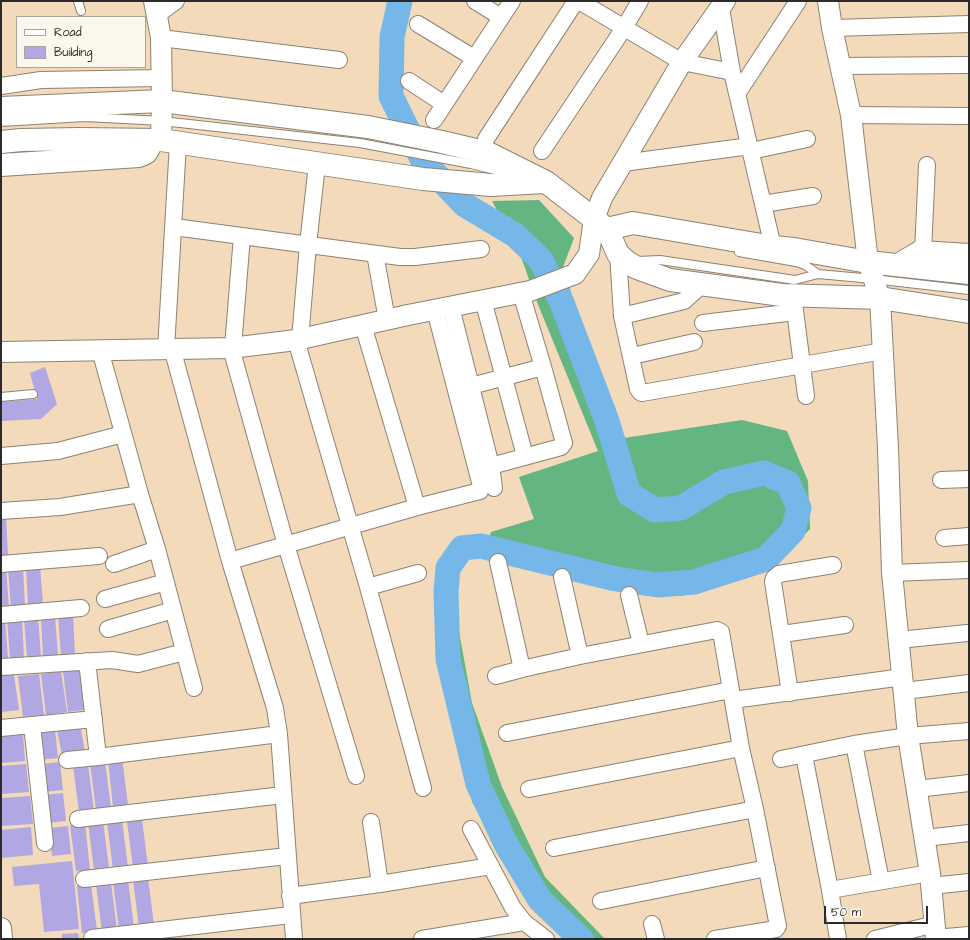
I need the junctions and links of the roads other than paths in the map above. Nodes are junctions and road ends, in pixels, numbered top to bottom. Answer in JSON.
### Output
{"nodes":[{"id":1,"x":78,"y":1,"type":"edge"},
{"id":2,"x":176,"y":1,"type":"edge"},
{"id":3,"x":474,"y":1,"type":"edge"},
{"id":4,"x":512,"y":1,"type":"edge"},
{"id":5,"x":578,"y":1,"type":"edge"},
{"id":6,"x":640,"y":1,"type":"edge"},
{"id":7,"x":798,"y":1,"type":"edge"},
{"id":8,"x":828,"y":1,"type":"edge"},
{"id":9,"x":723,"y":4,"type":"edge"},
{"id":10,"x":155,"y":8,"type":"edge"},
{"id":11,"x":81,"y":11,"type":"dead end"},
{"id":12,"x":501,"y":17,"type":"junction"},
{"id":13,"x":418,"y":24,"type":"dead end"},
{"id":14,"x":969,"y":24,"type":"edge"},
{"id":15,"x":624,"y":28,"type":"junction"},
{"id":16,"x":832,"y":28,"type":"junction"},
{"id":17,"x":161,"y":38,"type":"junction"},
{"id":18,"x":474,"y":58,"type":"junction"},
{"id":19,"x":339,"y":60,"type":"dead end"},
{"id":20,"x":682,"y":62,"type":"junction"},
{"id":21,"x":840,"y":66,"type":"junction"},
{"id":22,"x":969,"y":66,"type":"edge"},
{"id":23,"x":732,"y":72,"type":"junction"},
{"id":24,"x":161,"y":78,"type":"junction"},
{"id":25,"x":409,"y":81,"type":"dead end"},
{"id":26,"x":1,"y":86,"type":"edge"},
{"id":27,"x":738,"y":94,"type":"junction"},
{"id":28,"x":444,"y":104,"type":"junction"},
{"id":29,"x":1,"y":108,"type":"edge"},
{"id":30,"x":851,"y":115,"type":"junction"},
{"id":31,"x":969,"y":116,"type":"edge"},
{"id":32,"x":434,"y":120,"type":"dead end"},
{"id":33,"x":1,"y":122,"type":"edge"},
{"id":34,"x":163,"y":129,"type":"junction"},
{"id":35,"x":486,"y":139,"type":"dead end"},
{"id":36,"x":807,"y":139,"type":"dead end"},
{"id":37,"x":1,"y":142,"type":"edge"},
{"id":38,"x":750,"y":149,"type":"junction"},
{"id":39,"x":542,"y":151,"type":"dead end"},
{"id":40,"x":623,"y":163,"type":"junction"},
{"id":41,"x":317,"y":164,"type":"junction"},
{"id":42,"x":1,"y":165,"type":"edge"},
{"id":43,"x":927,"y":165,"type":"dead end"},
{"id":44,"x":546,"y":182,"type":"junction"},
{"id":45,"x":813,"y":196,"type":"dead end"},
{"id":46,"x":763,"y":204,"type":"junction"},
{"id":47,"x":601,"y":224,"type":"junction"},
{"id":48,"x":174,"y":227,"type":"junction"},
{"id":49,"x":242,"y":236,"type":"junction"},
{"id":50,"x":308,"y":245,"type":"junction"},
{"id":51,"x":773,"y":247,"type":"junction"},
{"id":52,"x":480,"y":249,"type":"dead end"},
{"id":53,"x":728,"y":250,"type":"dead end"},
{"id":54,"x":923,"y":252,"type":"junction"},
{"id":55,"x":375,"y":254,"type":"junction"},
{"id":56,"x":969,"y":255,"type":"edge"},
{"id":57,"x":622,"y":258,"type":"junction"},
{"id":58,"x":898,"y":265,"type":"junction"},
{"id":59,"x":818,"y":274,"type":"junction"},
{"id":60,"x":969,"y":274,"type":"edge"},
{"id":61,"x":874,"y":280,"type":"junction"},
{"id":62,"x":703,"y":284,"type":"junction"},
{"id":63,"x":969,"y":290,"type":"edge"},
{"id":64,"x":526,"y":292,"type":"junction"},
{"id":65,"x":483,"y":300,"type":"junction"},
{"id":66,"x":912,"y":303,"type":"junction"},
{"id":67,"x":794,"y":304,"type":"junction"},
{"id":68,"x":443,"y":308,"type":"junction"},
{"id":69,"x":969,"y":312,"type":"edge"},
{"id":70,"x":622,"y":316,"type":"junction"},
{"id":71,"x":387,"y":320,"type":"junction"},
{"id":72,"x":703,"y":323,"type":"dead end"},
{"id":73,"x":363,"y":325,"type":"junction"},
{"id":74,"x":969,"y":326,"type":"edge"},
{"id":75,"x":298,"y":340,"type":"junction"},
{"id":76,"x":694,"y":342,"type":"dead end"},
{"id":77,"x":232,"y":348,"type":"junction"},
{"id":78,"x":169,"y":349,"type":"junction"},
{"id":79,"x":100,"y":350,"type":"junction"},
{"id":80,"x":883,"y":351,"type":"junction"},
{"id":81,"x":1,"y":352,"type":"edge"},
{"id":82,"x":632,"y":356,"type":"junction"},
{"id":83,"x":802,"y":366,"type":"junction"},
{"id":84,"x":543,"y":367,"type":"junction"},
{"id":85,"x":505,"y":377,"type":"junction"},
{"id":86,"x":471,"y":386,"type":"junction"},
{"id":87,"x":32,"y":394,"type":"dead end"},
{"id":88,"x":806,"y":396,"type":"dead end"},
{"id":89,"x":1,"y":397,"type":"edge"},
{"id":90,"x":123,"y":434,"type":"junction"},
{"id":91,"x":1,"y":456,"type":"edge"},
{"id":92,"x":525,"y":456,"type":"junction"},
{"id":93,"x":491,"y":466,"type":"junction"},
{"id":94,"x":969,"y":479,"type":"edge"},
{"id":95,"x":941,"y":480,"type":"dead end"},
{"id":96,"x":494,"y":488,"type":"dead end"},
{"id":97,"x":140,"y":494,"type":"junction"},
{"id":98,"x":417,"y":507,"type":"junction"},
{"id":99,"x":1,"y":511,"type":"edge"},
{"id":100,"x":351,"y":526,"type":"junction"},
{"id":101,"x":969,"y":536,"type":"edge"},
{"id":102,"x":944,"y":538,"type":"dead end"},
{"id":103,"x":286,"y":545,"type":"junction"},
{"id":104,"x":157,"y":549,"type":"junction"},
{"id":105,"x":99,"y":556,"type":"dead end"},
{"id":106,"x":230,"y":561,"type":"junction"},
{"id":107,"x":498,"y":562,"type":"dead end"},
{"id":108,"x":1,"y":564,"type":"edge"},
{"id":109,"x":114,"y":564,"type":"dead end"},
{"id":110,"x":832,"y":565,"type":"dead end"},
{"id":111,"x":969,"y":570,"type":"edge"},
{"id":112,"x":418,"y":573,"type":"dead end"},
{"id":113,"x":892,"y":573,"type":"junction"},
{"id":114,"x":562,"y":577,"type":"dead end"},
{"id":115,"x":166,"y":582,"type":"junction"},
{"id":116,"x":368,"y":587,"type":"junction"},
{"id":117,"x":629,"y":595,"type":"dead end"},
{"id":118,"x":105,"y":599,"type":"dead end"},
{"id":119,"x":81,"y":608,"type":"dead end"},
{"id":120,"x":173,"y":610,"type":"junction"},
{"id":121,"x":1,"y":615,"type":"edge"},
{"id":122,"x":845,"y":625,"type":"dead end"},
{"id":123,"x":108,"y":629,"type":"dead end"},
{"id":124,"x":968,"y":633,"type":"dead end"},
{"id":125,"x":782,"y":634,"type":"junction"},
{"id":126,"x":899,"y":640,"type":"junction"},
{"id":127,"x":641,"y":644,"type":"junction"},
{"id":128,"x":184,"y":652,"type":"junction"},
{"id":129,"x":580,"y":656,"type":"junction"},
{"id":130,"x":87,"y":661,"type":"junction"},
{"id":131,"x":1,"y":667,"type":"edge"},
{"id":132,"x":522,"y":669,"type":"junction"},
{"id":133,"x":496,"y":676,"type":"dead end"},
{"id":134,"x":969,"y":683,"type":"edge"},
{"id":135,"x":904,"y":684,"type":"junction"},
{"id":136,"x":194,"y":688,"type":"dead end"},
{"id":137,"x":790,"y":693,"type":"junction"},
{"id":138,"x":732,"y":695,"type":"junction"},
{"id":139,"x":94,"y":718,"type":"junction"},
{"id":140,"x":32,"y":725,"type":"junction"},
{"id":141,"x":1,"y":728,"type":"edge"},
{"id":142,"x":969,"y":731,"type":"edge"},
{"id":143,"x":507,"y":733,"type":"dead end"},
{"id":144,"x":279,"y":734,"type":"junction"},
{"id":145,"x":908,"y":736,"type":"junction"},
{"id":146,"x":854,"y":744,"type":"junction"},
{"id":147,"x":741,"y":748,"type":"junction"},
{"id":148,"x":804,"y":755,"type":"junction"},
{"id":149,"x":98,"y":758,"type":"junction"},
{"id":150,"x":781,"y":759,"type":"dead end"},
{"id":151,"x":67,"y":760,"type":"dead end"},
{"id":152,"x":356,"y":776,"type":"dead end"},
{"id":153,"x":969,"y":783,"type":"edge"},
{"id":154,"x":423,"y":788,"type":"dead end"},
{"id":155,"x":917,"y":788,"type":"junction"},
{"id":156,"x":529,"y":789,"type":"dead end"},
{"id":157,"x":283,"y":795,"type":"junction"},
{"id":158,"x":755,"y":809,"type":"junction"},
{"id":159,"x":78,"y":819,"type":"dead end"},
{"id":160,"x":371,"y":822,"type":"dead end"},
{"id":161,"x":472,"y":829,"type":"dead end"},
{"id":162,"x":969,"y":833,"type":"edge"},
{"id":163,"x":924,"y":838,"type":"junction"},
{"id":164,"x":45,"y":844,"type":"dead end"},
{"id":165,"x":554,"y":848,"type":"dead end"},
{"id":166,"x":287,"y":856,"type":"junction"},
{"id":167,"x":491,"y":866,"type":"junction"},
{"id":168,"x":767,"y":868,"type":"junction"},
{"id":169,"x":84,"y":879,"type":"dead end"},
{"id":170,"x":930,"y":879,"type":"junction"},
{"id":171,"x":881,"y":881,"type":"junction"},
{"id":172,"x":969,"y":882,"type":"edge"},
{"id":173,"x":380,"y":884,"type":"junction"},
{"id":174,"x":830,"y":890,"type":"junction"},
{"id":175,"x":290,"y":896,"type":"junction"},
{"id":176,"x":601,"y":901,"type":"dead end"},
{"id":177,"x":291,"y":915,"type":"junction"},
{"id":178,"x":524,"y":922,"type":"junction"},
{"id":179,"x":652,"y":924,"type":"dead end"},
{"id":180,"x":1,"y":928,"type":"edge"},
{"id":181,"x":936,"y":935,"type":"edge"},
{"id":182,"x":969,"y":935,"type":"edge"},
{"id":183,"x":92,"y":938,"type":"edge"},
{"id":184,"x":2,"y":939,"type":"edge"},
{"id":185,"x":294,"y":939,"type":"edge"},
{"id":186,"x":422,"y":939,"type":"edge"},
{"id":187,"x":546,"y":939,"type":"edge"},
{"id":188,"x":656,"y":939,"type":"edge"},
{"id":189,"x":715,"y":939,"type":"edge"},
{"id":190,"x":838,"y":939,"type":"edge"},
{"id":191,"x":875,"y":939,"type":"edge"}],
"edges":[{"from":1,"to":11,"type":"lane"},
{"from":2,"to":10,"type":"street"},
{"from":3,"to":12,"type":"street"},
{"from":4,"to":12,"type":"street"},
{"from":5,"to":15,"type":"street"},
{"from":5,"to":35,"type":"street"},
{"from":6,"to":15,"type":"street"},
{"from":7,"to":27,"type":"street"},
{"from":8,"to":16,"type":"street"},
{"from":9,"to":20,"type":"street"},
{"from":9,"to":23,"type":"street"},
{"from":10,"to":17,"type":"street"},
{"from":12,"to":18,"type":"street"},
{"from":13,"to":18,"type":"street"},
{"from":14,"to":16,"type":"street"},
{"from":15,"to":20,"type":"street"},
{"from":15,"to":39,"type":"street"},
{"from":16,"to":21,"type":"street"},
{"from":17,"to":19,"type":"street"},
{"from":17,"to":24,"type":"street"},
{"from":18,"to":28,"type":"street"},
{"from":20,"to":23,"type":"street"},
{"from":20,"to":40,"type":"street"},
{"from":21,"to":22,"type":"street"},
{"from":21,"to":30,"type":"street"},
{"from":23,"to":27,"type":"street"},
{"from":24,"to":26,"type":"street"},
{"from":24,"to":34,"type":"street"},
{"from":25,"to":28,"type":"street"},
{"from":27,"to":38,"type":"street"},
{"from":28,"to":32,"type":"street"},
{"from":29,"to":34,"type":"main road"},
{"from":30,"to":31,"type":"street"},
{"from":30,"to":61,"type":"street"},
{"from":33,"to":34,"type":"lane"},
{"from":34,"to":37,"type":"main road"},
{"from":34,"to":41,"type":"main road"},
{"from":34,"to":42,"type":"main road"},
{"from":34,"to":44,"type":"lane"},
{"from":34,"to":44,"type":"main road"},
{"from":34,"to":48,"type":"street"},
{"from":36,"to":38,"type":"street"},
{"from":38,"to":40,"type":"street"},
{"from":38,"to":46,"type":"street"},
{"from":40,"to":47,"type":"street"},
{"from":41,"to":44,"type":"main road"},
{"from":41,"to":50,"type":"street"},
{"from":43,"to":54,"type":"street"},
{"from":44,"to":47,"type":"main road"},
{"from":45,"to":46,"type":"street"},
{"from":46,"to":51,"type":"street"},
{"from":47,"to":51,"type":"main road"},
{"from":47,"to":57,"type":"main road"},
{"from":47,"to":64,"type":"street"},
{"from":48,"to":49,"type":"street"},
{"from":48,"to":78,"type":"street"},
{"from":49,"to":50,"type":"street"},
{"from":49,"to":77,"type":"street"},
{"from":50,"to":55,"type":"street"},
{"from":50,"to":75,"type":"street"},
{"from":51,"to":61,"type":"main road"},
{"from":52,"to":55,"type":"street"},
{"from":53,"to":59,"type":"lane"},
{"from":54,"to":56,"type":"main road"},
{"from":54,"to":58,"type":"main road"},
{"from":55,"to":71,"type":"street"},
{"from":57,"to":59,"type":"lane"},
{"from":57,"to":62,"type":"main road"},
{"from":57,"to":70,"type":"street"},
{"from":58,"to":60,"type":"main road"},
{"from":58,"to":61,"type":"main road"},
{"from":59,"to":61,"type":"lane"},
{"from":61,"to":63,"type":"lane"},
{"from":61,"to":66,"type":"main road"},
{"from":61,"to":67,"type":"main road"},
{"from":61,"to":80,"type":"street"},
{"from":62,"to":67,"type":"main road"},
{"from":62,"to":70,"type":"street"},
{"from":64,"to":65,"type":"street"},
{"from":64,"to":84,"type":"street"},
{"from":65,"to":68,"type":"street"},
{"from":65,"to":85,"type":"street"},
{"from":66,"to":69,"type":"main road"},
{"from":66,"to":74,"type":"main road"},
{"from":67,"to":72,"type":"street"},
{"from":67,"to":83,"type":"street"},
{"from":68,"to":71,"type":"street"},
{"from":68,"to":86,"type":"street"},
{"from":68,"to":98,"type":"street"},
{"from":70,"to":82,"type":"street"},
{"from":71,"to":73,"type":"street"},
{"from":73,"to":75,"type":"street"},
{"from":73,"to":98,"type":"street"},
{"from":75,"to":77,"type":"street"},
{"from":75,"to":100,"type":"street"},
{"from":76,"to":82,"type":"street"},
{"from":77,"to":78,"type":"street"},
{"from":77,"to":103,"type":"street"},
{"from":78,"to":79,"type":"street"},
{"from":78,"to":106,"type":"street"},
{"from":79,"to":81,"type":"street"},
{"from":79,"to":90,"type":"street"},
{"from":80,"to":83,"type":"street"},
{"from":80,"to":113,"type":"street"},
{"from":82,"to":83,"type":"street"},
{"from":83,"to":88,"type":"street"},
{"from":84,"to":85,"type":"street"},
{"from":84,"to":92,"type":"street"},
{"from":85,"to":86,"type":"street"},
{"from":85,"to":92,"type":"street"},
{"from":86,"to":93,"type":"street"},
{"from":87,"to":89,"type":"lane"},
{"from":90,"to":91,"type":"street"},
{"from":90,"to":97,"type":"street"},
{"from":92,"to":93,"type":"street"},
{"from":93,"to":96,"type":"street"},
{"from":94,"to":95,"type":"street"},
{"from":97,"to":99,"type":"street"},
{"from":97,"to":104,"type":"street"},
{"from":98,"to":100,"type":"street"},
{"from":100,"to":103,"type":"street"},
{"from":100,"to":116,"type":"street"},
{"from":101,"to":102,"type":"street"},
{"from":103,"to":106,"type":"street"},
{"from":103,"to":152,"type":"street"},
{"from":104,"to":109,"type":"street"},
{"from":104,"to":115,"type":"street"},
{"from":105,"to":108,"type":"street"},
{"from":106,"to":144,"type":"street"},
{"from":107,"to":132,"type":"street"},
{"from":110,"to":125,"type":"street"},
{"from":111,"to":113,"type":"street"},
{"from":112,"to":116,"type":"street"},
{"from":113,"to":126,"type":"street"},
{"from":114,"to":129,"type":"street"},
{"from":115,"to":118,"type":"street"},
{"from":115,"to":120,"type":"street"},
{"from":116,"to":154,"type":"street"},
{"from":117,"to":127,"type":"street"},
{"from":119,"to":121,"type":"street"},
{"from":120,"to":123,"type":"street"},
{"from":120,"to":128,"type":"street"},
{"from":122,"to":125,"type":"street"},
{"from":124,"to":126,"type":"street"},
{"from":125,"to":137,"type":"street"},
{"from":126,"to":135,"type":"street"},
{"from":127,"to":129,"type":"street"},
{"from":127,"to":138,"type":"street"},
{"from":128,"to":130,"type":"street"},
{"from":128,"to":136,"type":"street"},
{"from":129,"to":132,"type":"street"},
{"from":130,"to":131,"type":"street"},
{"from":130,"to":139,"type":"street"},
{"from":132,"to":133,"type":"street"},
{"from":134,"to":135,"type":"street"},
{"from":135,"to":137,"type":"street"},
{"from":135,"to":145,"type":"street"},
{"from":137,"to":138,"type":"street"},
{"from":138,"to":143,"type":"street"},
{"from":138,"to":147,"type":"street"},
{"from":139,"to":140,"type":"street"},
{"from":139,"to":149,"type":"street"},
{"from":140,"to":141,"type":"street"},
{"from":140,"to":164,"type":"street"},
{"from":142,"to":145,"type":"street"},
{"from":144,"to":149,"type":"street"},
{"from":144,"to":157,"type":"street"},
{"from":145,"to":146,"type":"street"},
{"from":145,"to":155,"type":"street"},
{"from":146,"to":148,"type":"street"},
{"from":146,"to":171,"type":"street"},
{"from":147,"to":156,"type":"street"},
{"from":147,"to":158,"type":"street"},
{"from":148,"to":150,"type":"street"},
{"from":148,"to":174,"type":"street"},
{"from":149,"to":151,"type":"street"},
{"from":153,"to":155,"type":"street"},
{"from":155,"to":163,"type":"street"},
{"from":157,"to":159,"type":"street"},
{"from":157,"to":166,"type":"street"},
{"from":158,"to":165,"type":"street"},
{"from":158,"to":168,"type":"street"},
{"from":160,"to":173,"type":"street"},
{"from":161,"to":167,"type":"street"},
{"from":162,"to":163,"type":"street"},
{"from":163,"to":170,"type":"street"},
{"from":166,"to":169,"type":"street"},
{"from":166,"to":175,"type":"street"},
{"from":167,"to":173,"type":"street"},
{"from":167,"to":178,"type":"street"},
{"from":168,"to":176,"type":"street"},
{"from":168,"to":189,"type":"street"},
{"from":170,"to":171,"type":"street"},
{"from":170,"to":172,"type":"street"},
{"from":170,"to":181,"type":"street"},
{"from":171,"to":174,"type":"street"},
{"from":173,"to":175,"type":"street"},
{"from":174,"to":190,"type":"street"},
{"from":175,"to":177,"type":"street"},
{"from":177,"to":183,"type":"street"},
{"from":177,"to":185,"type":"street"},
{"from":178,"to":186,"type":"street"},
{"from":178,"to":187,"type":"street"},
{"from":179,"to":188,"type":"street"},
{"from":180,"to":184,"type":"street"},
{"from":181,"to":182,"type":"street"},
{"from":181,"to":191,"type":"street"}]}
